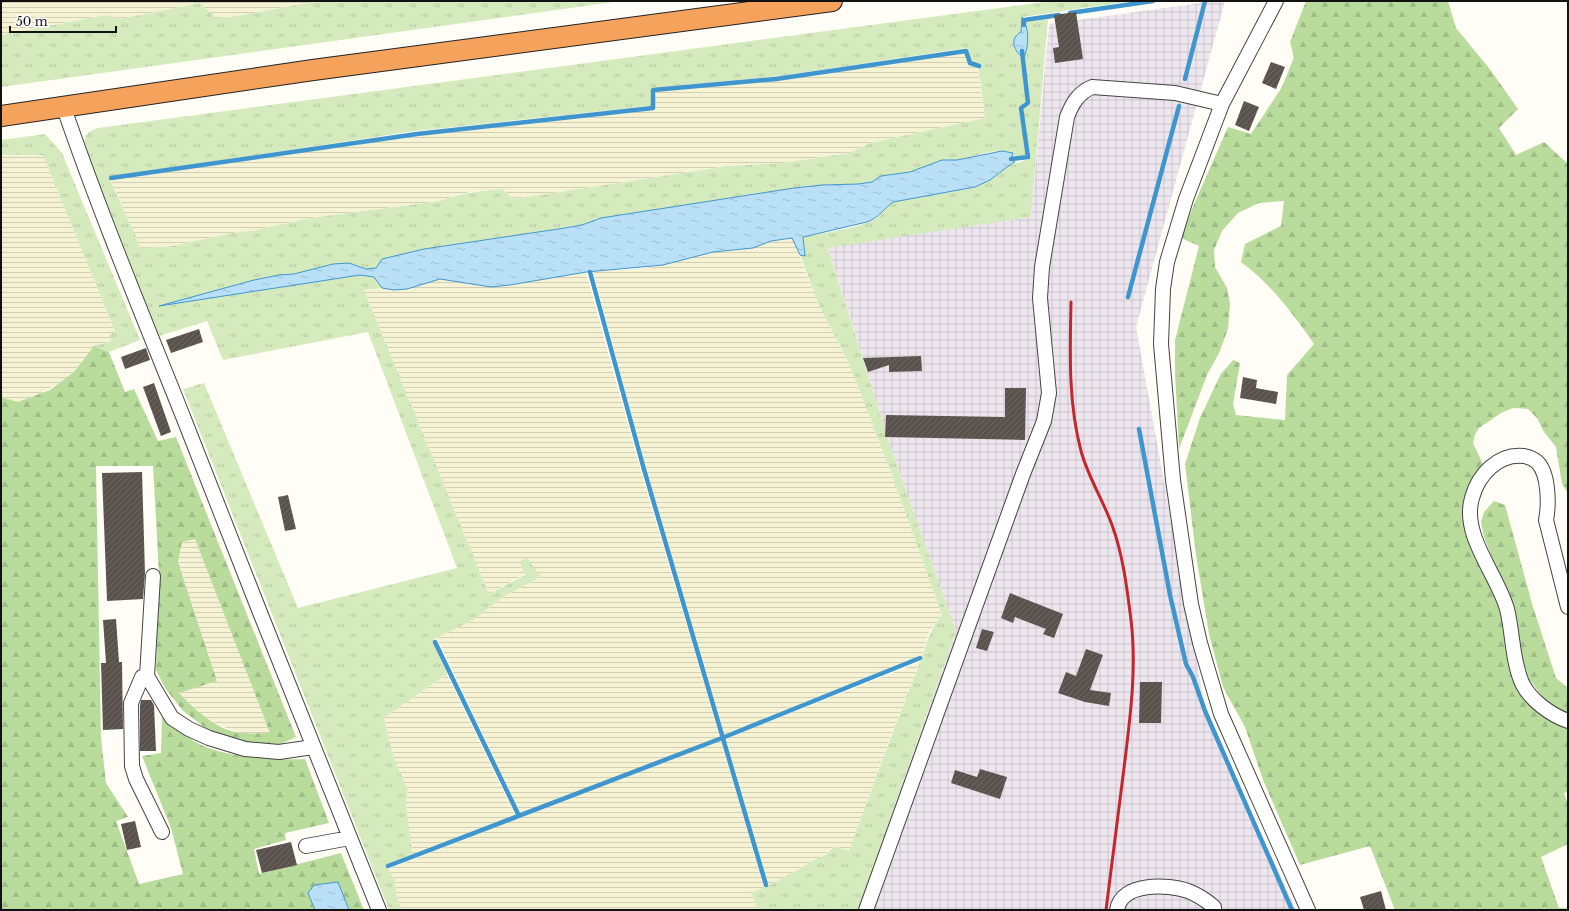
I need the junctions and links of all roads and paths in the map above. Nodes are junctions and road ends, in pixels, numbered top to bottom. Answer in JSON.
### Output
{"nodes":[{"id":1,"x":832,"y":1,"type":"edge"},
{"id":2,"x":1276,"y":1,"type":"edge"},
{"id":3,"x":1222,"y":104,"type":"junction"},
{"id":4,"x":64,"y":108,"type":"junction"},
{"id":5,"x":1,"y":116,"type":"edge"},
{"id":6,"x":153,"y":576,"type":"dead end"},
{"id":7,"x":1568,"y":607,"type":"edge"},
{"id":8,"x":147,"y":676,"type":"junction"},
{"id":9,"x":1568,"y":721,"type":"edge"},
{"id":10,"x":313,"y":747,"type":"junction"},
{"id":11,"x":162,"y":832,"type":"dead end"},
{"id":12,"x":350,"y":838,"type":"junction"},
{"id":13,"x":306,"y":846,"type":"dead end"},
{"id":14,"x":379,"y":910,"type":"edge"},
{"id":15,"x":866,"y":910,"type":"edge"},
{"id":16,"x":1117,"y":910,"type":"edge"},
{"id":17,"x":1214,"y":910,"type":"edge"},
{"id":18,"x":1308,"y":910,"type":"edge"}],
"edges":[{"from":1,"to":4,"type":"highway"},
{"from":2,"to":3,"type":"street"},
{"from":3,"to":15,"type":"street"},
{"from":3,"to":18,"type":"street"},
{"from":4,"to":5,"type":"highway"},
{"from":4,"to":10,"type":"street"},
{"from":6,"to":8,"type":"street"},
{"from":7,"to":9,"type":"street"},
{"from":8,"to":10,"type":"street"},
{"from":8,"to":11,"type":"street"},
{"from":10,"to":12,"type":"street"},
{"from":12,"to":13,"type":"street"},
{"from":12,"to":14,"type":"street"},
{"from":16,"to":17,"type":"street"}]}
